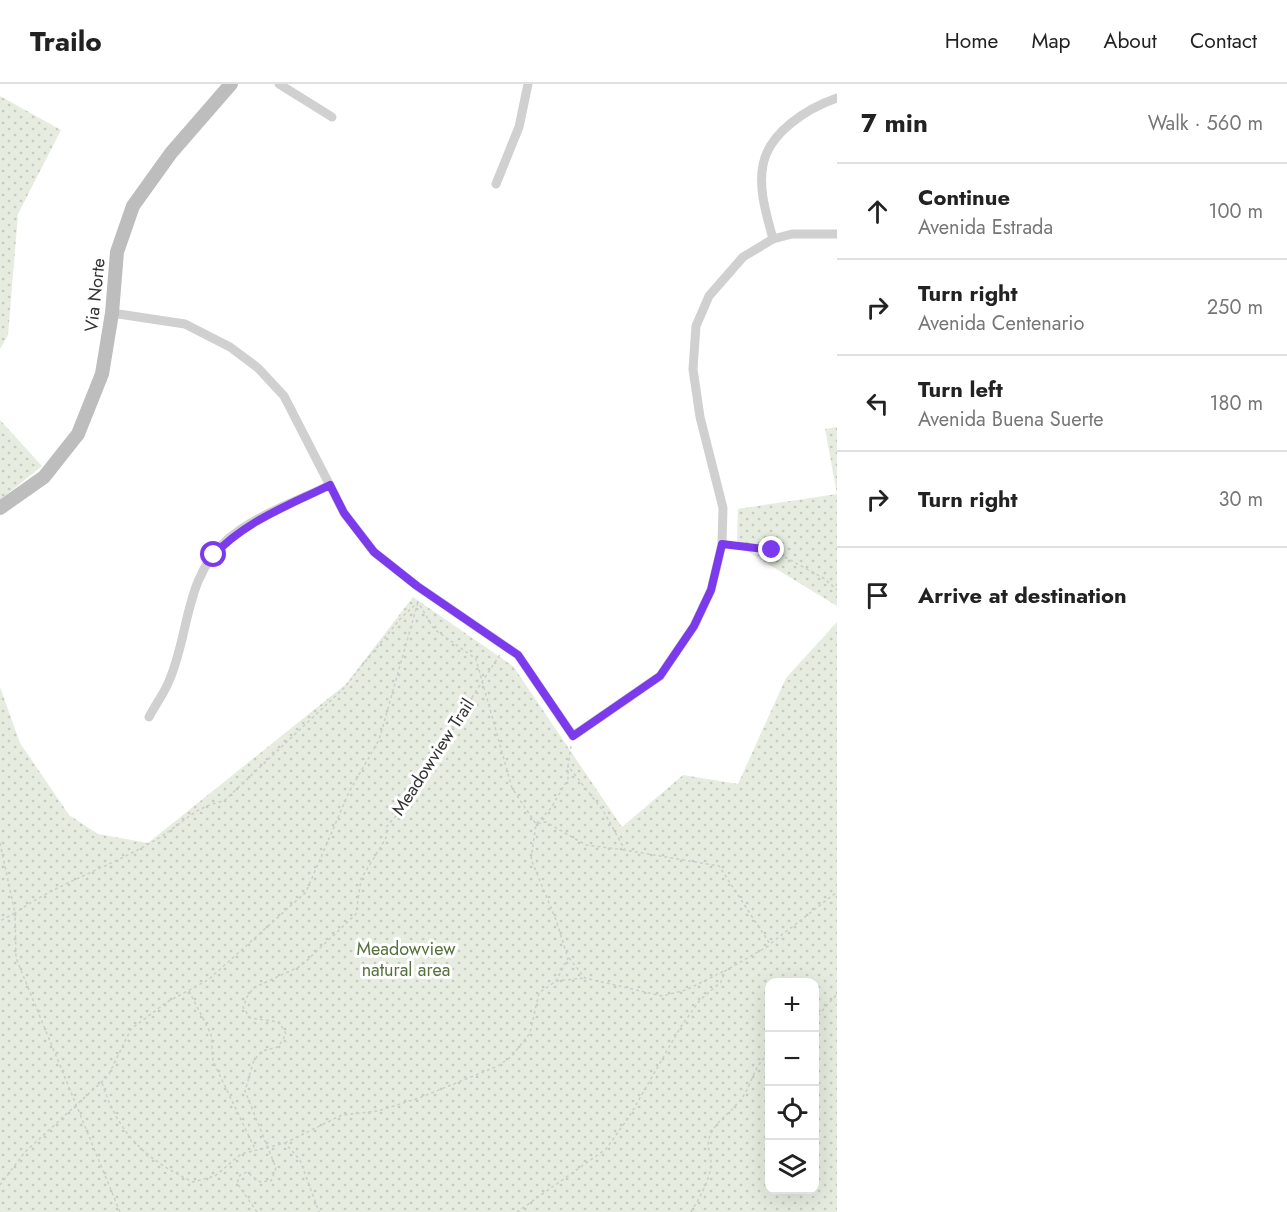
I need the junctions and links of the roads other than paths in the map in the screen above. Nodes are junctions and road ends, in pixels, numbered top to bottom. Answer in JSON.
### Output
{"nodes":[{"id":1,"x":231,"y":84,"type":"edge"},
{"id":2,"x":279,"y":84,"type":"edge"},
{"id":3,"x":528,"y":84,"type":"edge"},
{"id":4,"x":837,"y":98,"type":"edge"},
{"id":5,"x":332,"y":117,"type":"dead end"},
{"id":6,"x":496,"y":184,"type":"dead end"},
{"id":7,"x":837,"y":234,"type":"edge"},
{"id":8,"x":773,"y":239,"type":"junction"},
{"id":9,"x":112,"y":313,"type":"junction"},
{"id":10,"x":330,"y":485,"type":"junction"},
{"id":11,"x":0,"y":508,"type":"edge"},
{"id":12,"x":149,"y":717,"type":"dead end"}],
"edges":[{"from":1,"to":9,"type":"street","name":"Via Norte"},
{"from":2,"to":5,"type":"street"},
{"from":3,"to":6,"type":"street"},
{"from":4,"to":8,"type":"street"},
{"from":7,"to":8,"type":"street"},
{"from":8,"to":10,"type":"street"},
{"from":9,"to":10,"type":"street"},
{"from":9,"to":11,"type":"street","name":"Via Norte"},
{"from":10,"to":12,"type":"street"}]}
